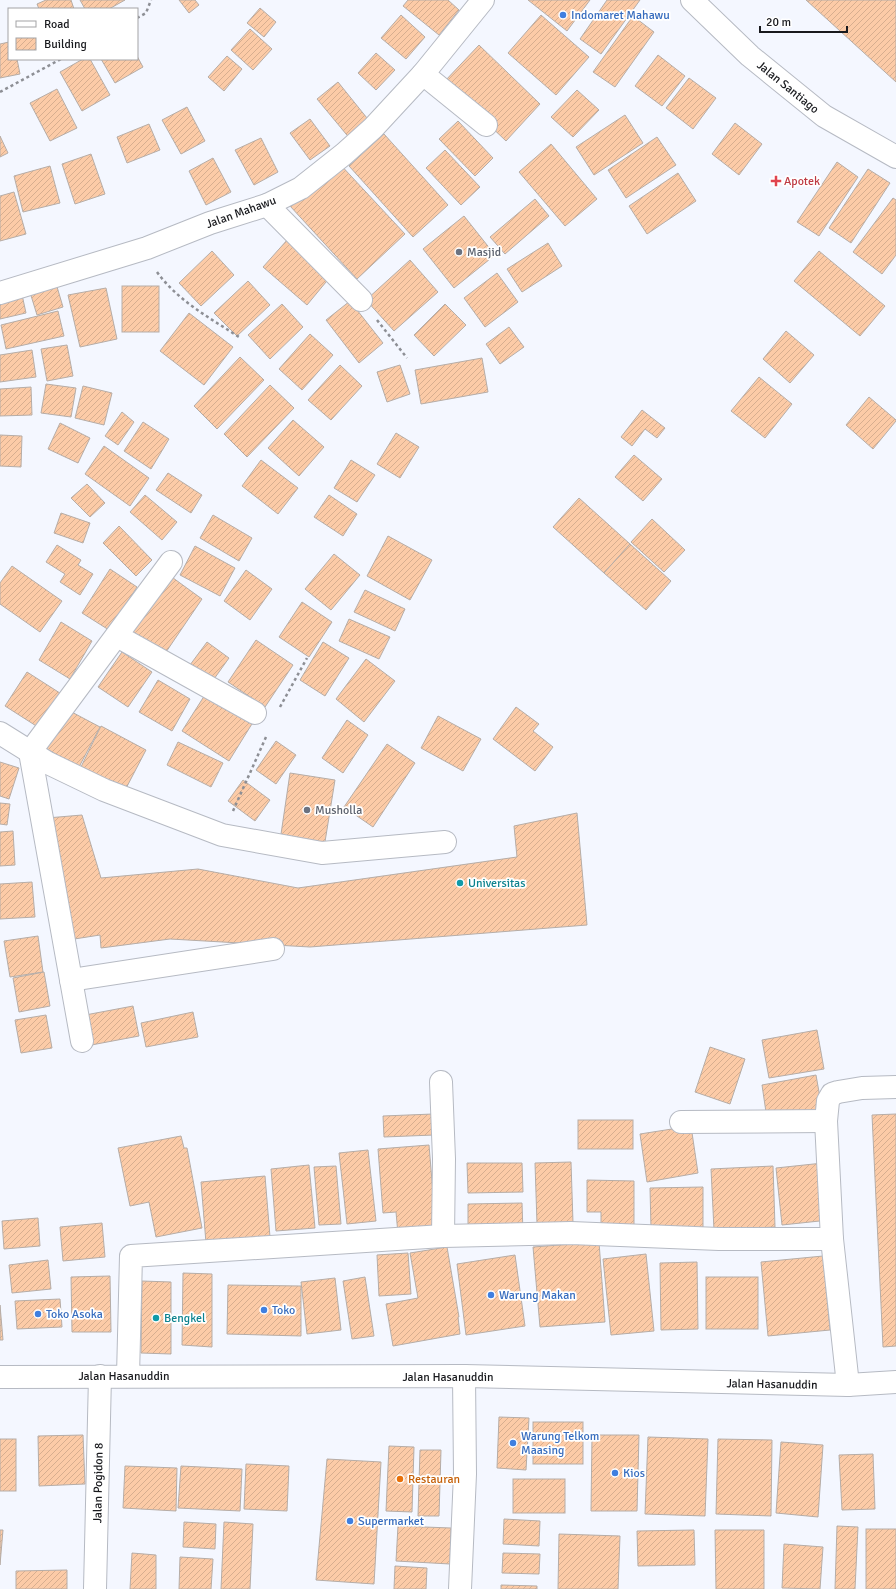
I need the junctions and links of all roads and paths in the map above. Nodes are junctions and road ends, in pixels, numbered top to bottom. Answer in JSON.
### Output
{"nodes":[{"id":1,"x":151,"y":0,"type":"edge"},
{"id":2,"x":483,"y":0,"type":"edge"},
{"id":3,"x":692,"y":0,"type":"edge"},
{"id":4,"x":138,"y":17,"type":"edge"},
{"id":5,"x":59,"y":60,"type":"edge"},
{"id":6,"x":423,"y":74,"type":"junction"},
{"id":7,"x":0,"y":92,"type":"edge"},
{"id":8,"x":486,"y":125,"type":"dead end"},
{"id":9,"x":896,"y":157,"type":"edge"},
{"id":10,"x":267,"y":205,"type":"junction"},
{"id":11,"x":147,"y":248,"type":"junction"},
{"id":12,"x":0,"y":293,"type":"edge"},
{"id":13,"x":362,"y":300,"type":"joint"},
{"id":14,"x":239,"y":338,"type":"dead end"},
{"id":15,"x":407,"y":358,"type":"dead end"},
{"id":16,"x":171,"y":562,"type":"dead end"},
{"id":17,"x":117,"y":636,"type":"junction"},
{"id":18,"x":307,"y":658,"type":"dead end"},
{"id":19,"x":256,"y":713,"type":"dead end"},
{"id":20,"x":277,"y":713,"type":"dead end"},
{"id":21,"x":0,"y":733,"type":"edge"},
{"id":22,"x":267,"y":735,"type":"dead end"},
{"id":23,"x":30,"y":752,"type":"junction"},
{"id":24,"x":222,"y":835,"type":"junction"},
{"id":25,"x":445,"y":842,"type":"dead end"},
{"id":26,"x":273,"y":949,"type":"dead end"},
{"id":27,"x":71,"y":980,"type":"junction"},
{"id":28,"x":82,"y":1041,"type":"dead end"},
{"id":29,"x":441,"y":1082,"type":"dead end"},
{"id":30,"x":896,"y":1086,"type":"edge"},
{"id":31,"x":826,"y":1121,"type":"junction"},
{"id":32,"x":681,"y":1122,"type":"dead end"},
{"id":33,"x":443,"y":1236,"type":"junction"},
{"id":34,"x":832,"y":1239,"type":"junction"},
{"id":35,"x":100,"y":1376,"type":"junction"},
{"id":36,"x":128,"y":1376,"type":"junction"},
{"id":37,"x":464,"y":1376,"type":"junction"},
{"id":38,"x":0,"y":1377,"type":"edge"},
{"id":39,"x":896,"y":1382,"type":"edge"},
{"id":40,"x":848,"y":1385,"type":"junction"},
{"id":41,"x":96,"y":1589,"type":"edge"},
{"id":42,"x":460,"y":1589,"type":"edge"}],
"edges":[{"from":1,"to":4,"type":"path"},
{"from":2,"to":6,"type":"main road","name":"Jalan Mahawu"},
{"from":3,"to":9,"type":"main road","name":"Jalan Santiago"},
{"from":5,"to":7,"type":"path"},
{"from":6,"to":8,"type":"main road"},
{"from":6,"to":10,"type":"main road","name":"Jalan Mahawu"},
{"from":10,"to":11,"type":"main road","name":"Jalan Mahawu"},
{"from":10,"to":13,"type":"main road"},
{"from":11,"to":12,"type":"main road","name":"Jalan Mahawu"},
{"from":11,"to":14,"type":"path"},
{"from":13,"to":15,"type":"path"},
{"from":16,"to":17,"type":"main road"},
{"from":17,"to":19,"type":"main road"},
{"from":17,"to":23,"type":"main road"},
{"from":18,"to":20,"type":"path"},
{"from":21,"to":23,"type":"main road"},
{"from":22,"to":24,"type":"path"},
{"from":23,"to":24,"type":"main road"},
{"from":23,"to":27,"type":"main road"},
{"from":24,"to":25,"type":"main road"},
{"from":26,"to":27,"type":"main road"},
{"from":27,"to":28,"type":"main road"},
{"from":29,"to":33,"type":"main road"},
{"from":30,"to":31,"type":"main road"},
{"from":31,"to":32,"type":"main road"},
{"from":31,"to":34,"type":"main road"},
{"from":33,"to":34,"type":"main road"},
{"from":33,"to":36,"type":"main road"},
{"from":34,"to":40,"type":"main road"},
{"from":35,"to":36,"type":"main road","name":"Jalan Hasanuddin"},
{"from":35,"to":38,"type":"main road","name":"Jalan Hasanuddin"},
{"from":35,"to":41,"type":"main road","name":"Jalan Pogidon 8"},
{"from":36,"to":37,"type":"main road","name":"Jalan Hasanuddin"},
{"from":37,"to":40,"type":"main road","name":"Jalan Hasanuddin"},
{"from":37,"to":42,"type":"main road"},
{"from":39,"to":40,"type":"main road","name":"Jalan Hasanuddin"}]}
